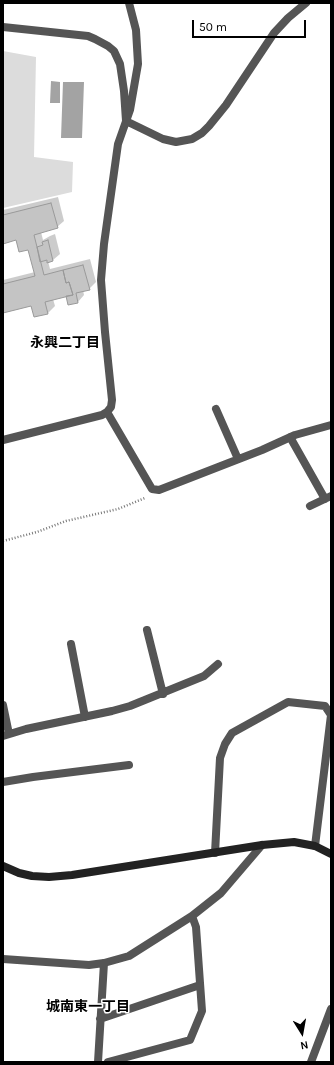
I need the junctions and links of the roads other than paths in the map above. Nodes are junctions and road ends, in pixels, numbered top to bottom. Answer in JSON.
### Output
{"nodes":[{"id":1,"x":129,"y":3,"type":"edge"},
{"id":2,"x":306,"y":3,"type":"edge"},
{"id":3,"x":3,"y":27,"type":"edge"},
{"id":4,"x":126,"y":121,"type":"junction"},
{"id":5,"x":216,"y":409,"type":"dead end"},
{"id":6,"x":107,"y":412,"type":"junction"},
{"id":7,"x":331,"y":426,"type":"edge"},
{"id":8,"x":290,"y":437,"type":"junction"},
{"id":9,"x":3,"y":440,"type":"edge"},
{"id":10,"x":238,"y":459,"type":"junction"},
{"id":11,"x":328,"y":497,"type":"edge"},
{"id":12,"x":310,"y":506,"type":"dead end"},
{"id":13,"x":147,"y":630,"type":"dead end"},
{"id":14,"x":71,"y":644,"type":"dead end"},
{"id":15,"x":218,"y":664,"type":"dead end"},
{"id":16,"x":163,"y":694,"type":"junction"},
{"id":17,"x":3,"y":705,"type":"edge"},
{"id":18,"x":85,"y":717,"type":"junction"},
{"id":19,"x":6,"y":735,"type":"edge"},
{"id":20,"x":129,"y":765,"type":"dead end"},
{"id":21,"x":3,"y":782,"type":"edge"},
{"id":22,"x":262,"y":845,"type":"junction"},
{"id":23,"x":315,"y":846,"type":"junction"},
{"id":24,"x":215,"y":852,"type":"junction"},
{"id":25,"x":331,"y":854,"type":"edge"},
{"id":26,"x":4,"y":867,"type":"edge"},
{"id":27,"x":192,"y":916,"type":"junction"},
{"id":28,"x":3,"y":959,"type":"edge"},
{"id":29,"x":104,"y":963,"type":"junction"},
{"id":30,"x":200,"y":985,"type":"junction"},
{"id":31,"x":331,"y":1009,"type":"edge"},
{"id":32,"x":100,"y":1019,"type":"junction"},
{"id":33,"x":98,"y":1062,"type":"edge"},
{"id":34,"x":108,"y":1062,"type":"edge"},
{"id":35,"x":310,"y":1062,"type":"edge"}],
"edges":[{"from":1,"to":4,"type":"street"},
{"from":2,"to":4,"type":"street"},
{"from":3,"to":4,"type":"street"},
{"from":4,"to":6,"type":"street"},
{"from":5,"to":10,"type":"street"},
{"from":6,"to":9,"type":"street"},
{"from":6,"to":10,"type":"street"},
{"from":7,"to":8,"type":"street"},
{"from":8,"to":10,"type":"street"},
{"from":8,"to":11,"type":"street"},
{"from":11,"to":12,"type":"street"},
{"from":13,"to":16,"type":"street"},
{"from":14,"to":18,"type":"street"},
{"from":15,"to":16,"type":"street"},
{"from":16,"to":18,"type":"street"},
{"from":17,"to":19,"type":"street"},
{"from":18,"to":19,"type":"street"},
{"from":20,"to":21,"type":"street"},
{"from":22,"to":23,"type":"street"},
{"from":22,"to":24,"type":"street"},
{"from":22,"to":27,"type":"street"},
{"from":23,"to":24,"type":"street"},
{"from":23,"to":25,"type":"street"},
{"from":24,"to":26,"type":"street"},
{"from":27,"to":29,"type":"street"},
{"from":27,"to":30,"type":"street"},
{"from":28,"to":29,"type":"street"},
{"from":29,"to":32,"type":"street"},
{"from":30,"to":32,"type":"street"},
{"from":30,"to":34,"type":"street"},
{"from":31,"to":35,"type":"street"},
{"from":32,"to":33,"type":"street"}]}
